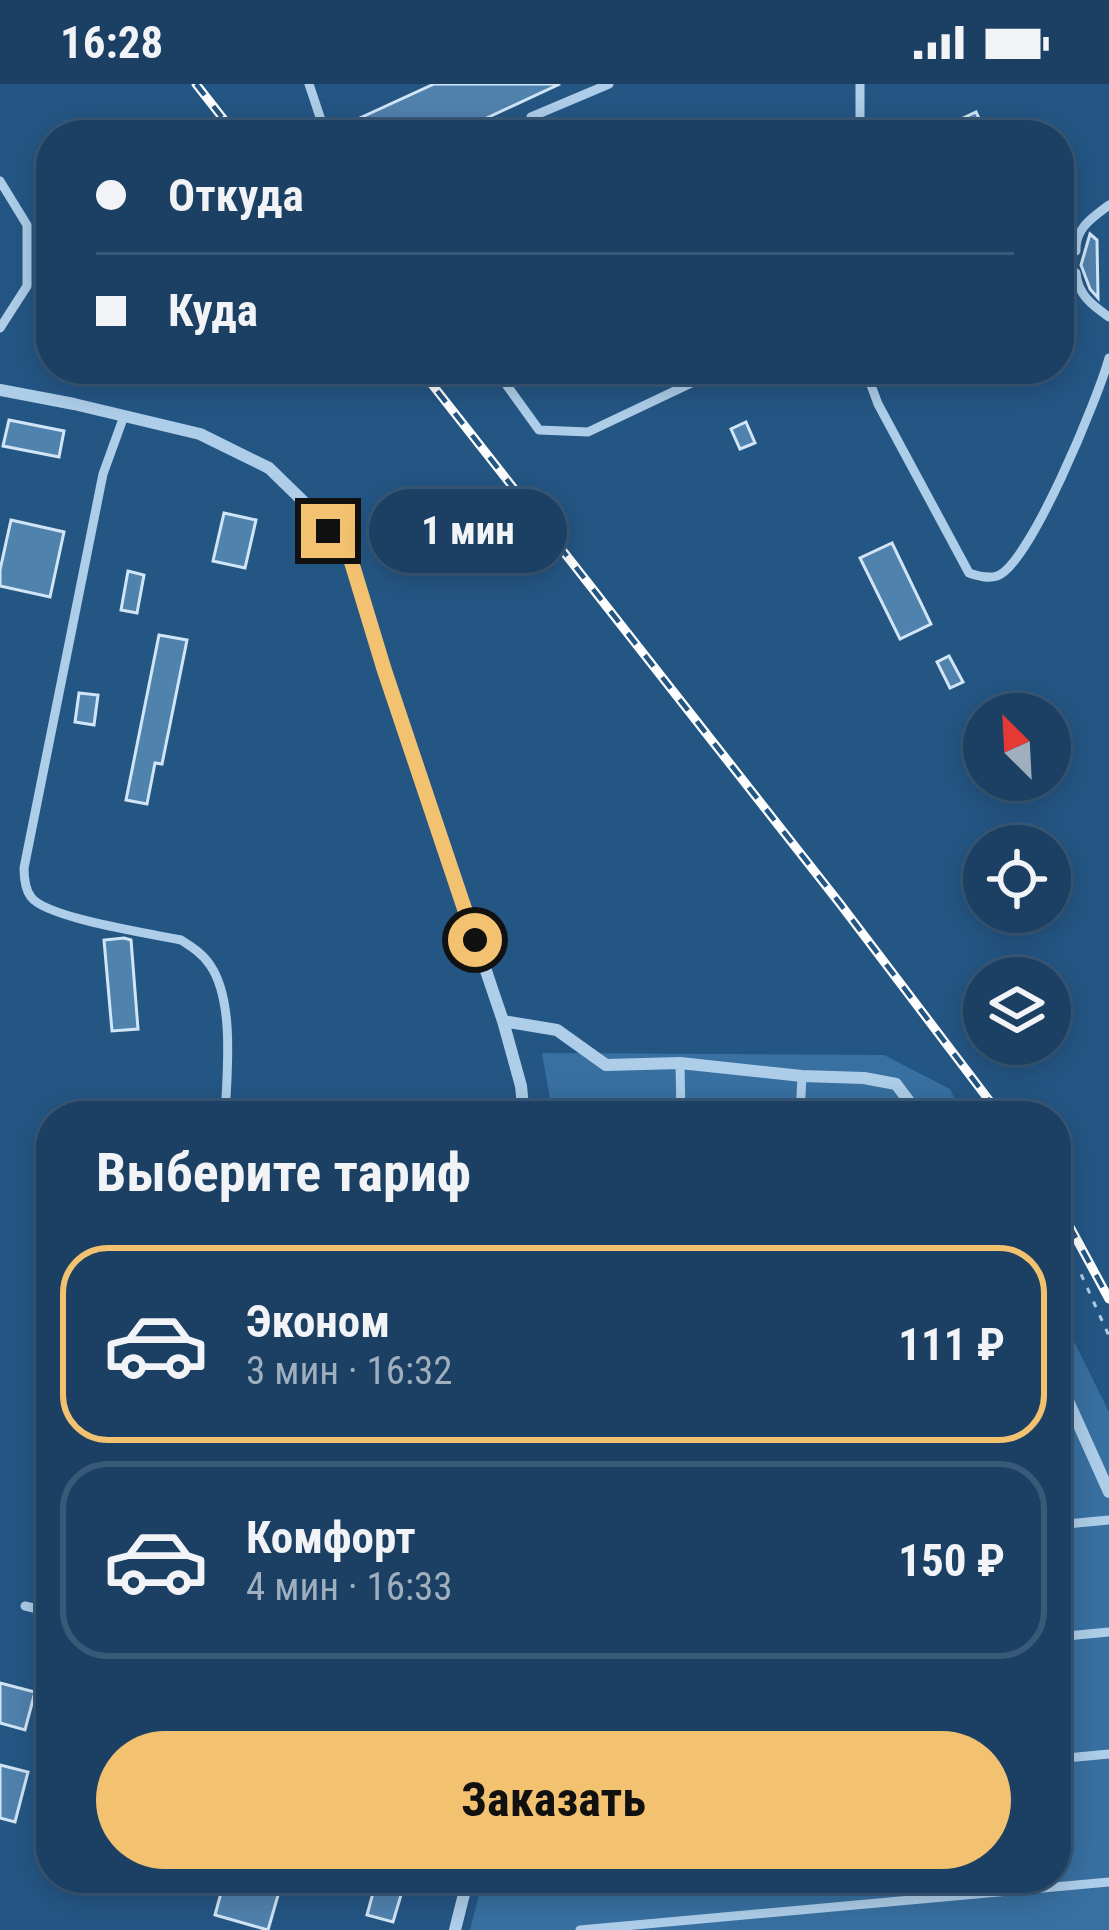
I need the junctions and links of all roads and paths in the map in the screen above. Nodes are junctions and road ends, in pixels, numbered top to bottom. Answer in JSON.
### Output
{"nodes":[{"id":1,"x":309,"y":84,"type":"edge"},
{"id":2,"x":609,"y":84,"type":"edge"},
{"id":3,"x":860,"y":84,"type":"edge"},
{"id":4,"x":532,"y":117,"type":"dead end"},
{"id":5,"x":321,"y":120,"type":"edge"},
{"id":6,"x":860,"y":120,"type":"edge"},
{"id":7,"x":0,"y":181,"type":"edge"},
{"id":8,"x":1109,"y":205,"type":"edge"},
{"id":9,"x":1076,"y":251,"type":"dead end"},
{"id":10,"x":1076,"y":273,"type":"dead end"},
{"id":11,"x":1109,"y":317,"type":"edge"},
{"id":12,"x":0,"y":328,"type":"edge"},
{"id":13,"x":1109,"y":358,"type":"edge"},
{"id":14,"x":506,"y":384,"type":"edge"},
{"id":15,"x":689,"y":384,"type":"edge"},
{"id":16,"x":871,"y":384,"type":"edge"},
{"id":17,"x":0,"y":390,"type":"edge"},
{"id":18,"x":124,"y":416,"type":"junction"},
{"id":19,"x":502,"y":1021,"type":"junction"},
{"id":20,"x":680,"y":1063,"type":"junction"},
{"id":21,"x":802,"y":1076,"type":"junction"},
{"id":22,"x":227,"y":1101,"type":"edge"},
{"id":23,"x":522,"y":1101,"type":"edge"},
{"id":24,"x":681,"y":1101,"type":"edge"},
{"id":25,"x":801,"y":1101,"type":"edge"},
{"id":26,"x":909,"y":1101,"type":"edge"},
{"id":27,"x":1071,"y":1271,"type":"edge"},
{"id":28,"x":1109,"y":1336,"type":"edge"},
{"id":29,"x":1071,"y":1408,"type":"edge"},
{"id":30,"x":1077,"y":1422,"type":"junction"},
{"id":31,"x":1071,"y":1423,"type":"edge"},
{"id":32,"x":1109,"y":1492,"type":"edge"},
{"id":33,"x":1109,"y":1520,"type":"edge"},
{"id":34,"x":1071,"y":1524,"type":"edge"},
{"id":35,"x":25,"y":1606,"type":"dead end"},
{"id":36,"x":36,"y":1609,"type":"edge"},
{"id":37,"x":1109,"y":1631,"type":"edge"},
{"id":38,"x":1071,"y":1635,"type":"edge"},
{"id":39,"x":1109,"y":1754,"type":"edge"},
{"id":40,"x":1071,"y":1758,"type":"edge"},
{"id":41,"x":1109,"y":1882,"type":"edge"},
{"id":42,"x":1071,"y":1885,"type":"edge"},
{"id":43,"x":464,"y":1893,"type":"edge"},
{"id":44,"x":988,"y":1893,"type":"edge"},
{"id":45,"x":455,"y":1930,"type":"edge"},
{"id":46,"x":580,"y":1930,"type":"edge"}],
"edges":[{"from":1,"to":5,"type":"lane"},
{"from":2,"to":4,"type":"lane"},
{"from":3,"to":6,"type":"lane"},
{"from":7,"to":12,"type":"lane"},
{"from":8,"to":9,"type":"lane"},
{"from":10,"to":11,"type":"lane"},
{"from":13,"to":16,"type":"lane"},
{"from":14,"to":15,"type":"lane"},
{"from":17,"to":18,"type":"street"},
{"from":18,"to":19,"type":"street"},
{"from":18,"to":22,"type":"lane"},
{"from":19,"to":20,"type":"street"},
{"from":19,"to":23,"type":"street"},
{"from":20,"to":21,"type":"street"},
{"from":20,"to":24,"type":"lane"},
{"from":21,"to":25,"type":"lane"},
{"from":21,"to":26,"type":"street"},
{"from":27,"to":28,"type":"path"},
{"from":29,"to":30,"type":"street"},
{"from":30,"to":31,"type":"lane"},
{"from":30,"to":32,"type":"street"},
{"from":33,"to":34,"type":"lane"},
{"from":35,"to":36,"type":"lane"},
{"from":37,"to":38,"type":"lane"},
{"from":39,"to":40,"type":"lane"},
{"from":41,"to":42,"type":"lane"},
{"from":43,"to":45,"type":"street"},
{"from":44,"to":46,"type":"lane"}]}
